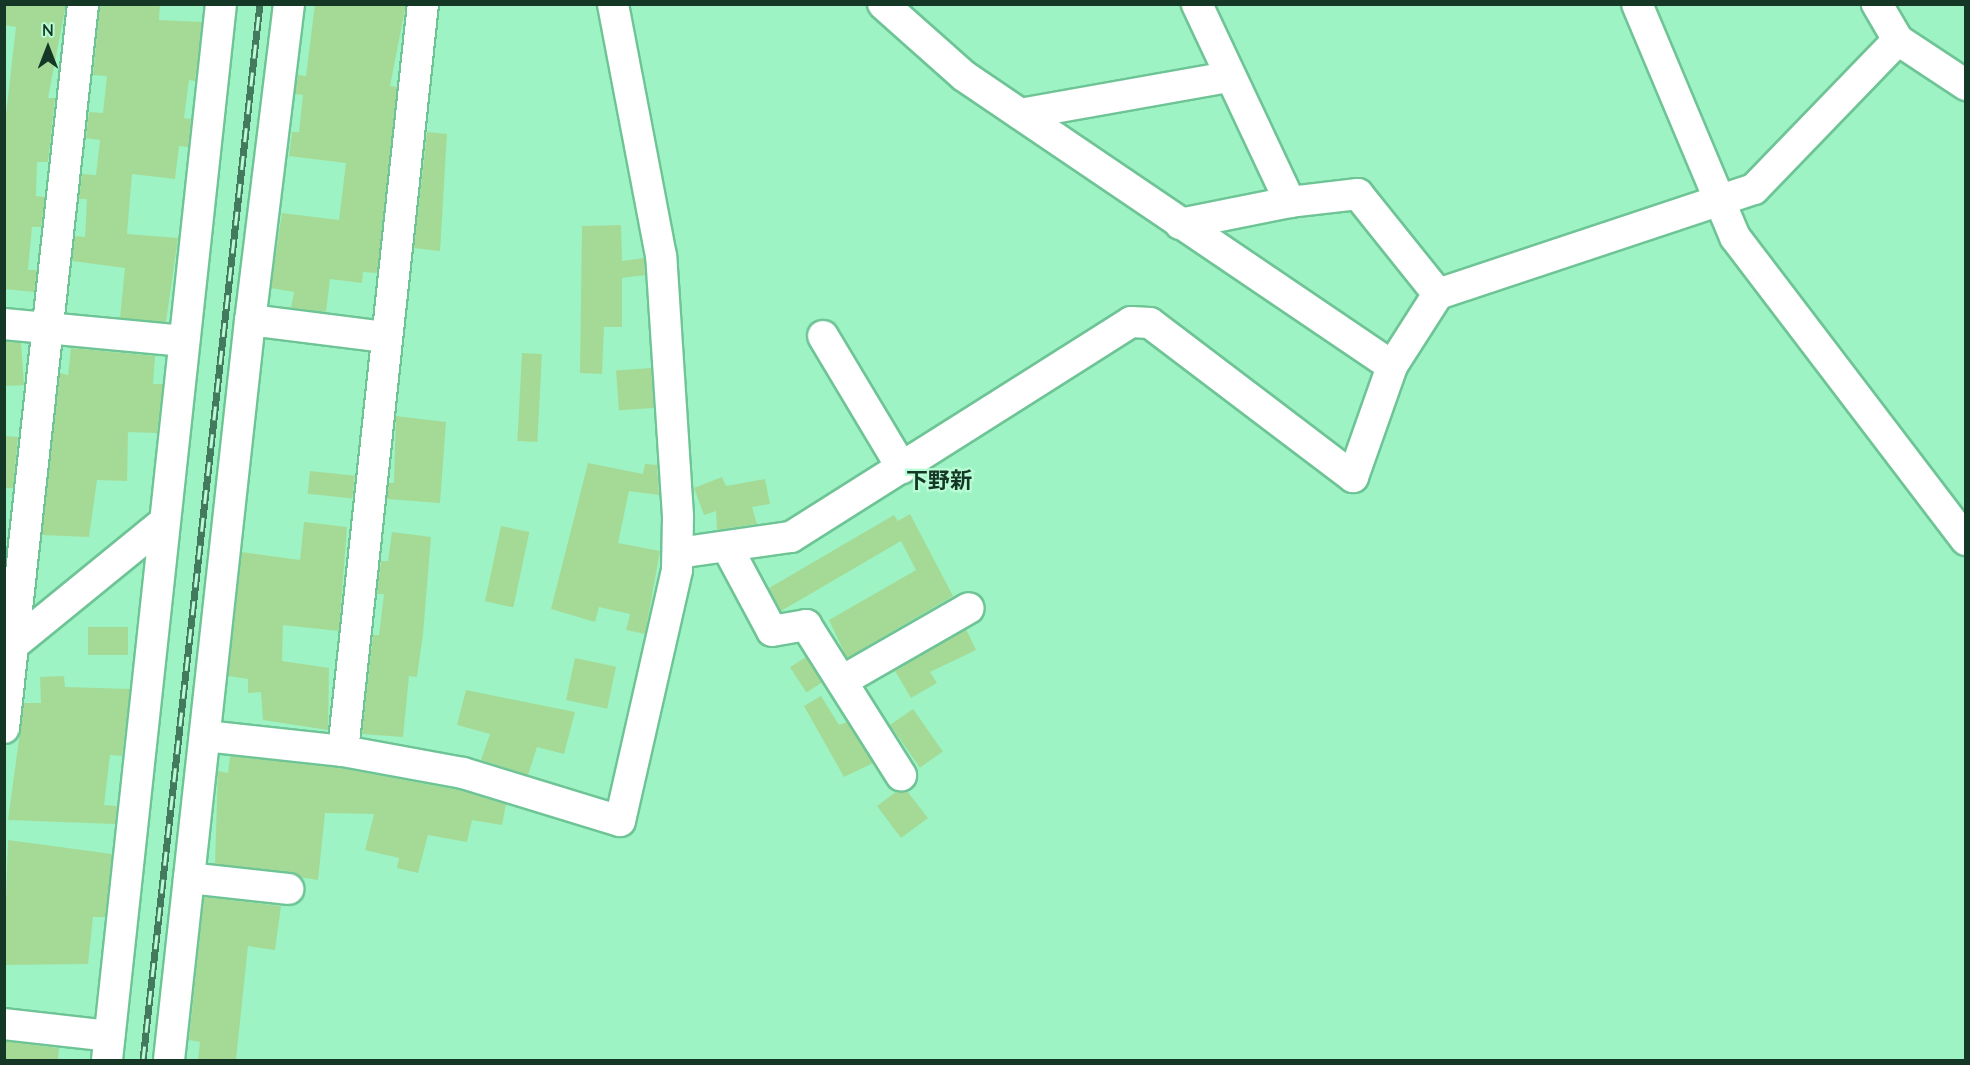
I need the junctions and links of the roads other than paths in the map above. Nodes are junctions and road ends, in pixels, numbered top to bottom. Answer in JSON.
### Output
{"nodes":[{"id":1,"x":83,"y":4,"type":"edge"},
{"id":2,"x":220,"y":4,"type":"edge"},
{"id":3,"x":289,"y":4,"type":"edge"},
{"id":4,"x":423,"y":4,"type":"edge"},
{"id":5,"x":613,"y":4,"type":"edge"},
{"id":6,"x":1197,"y":4,"type":"edge"},
{"id":7,"x":1637,"y":4,"type":"edge"},
{"id":8,"x":1877,"y":4,"type":"edge"},
{"id":9,"x":884,"y":5,"type":"edge"},
{"id":10,"x":1898,"y":40,"type":"junction"},
{"id":11,"x":1227,"y":77,"type":"junction"},
{"id":12,"x":1965,"y":85,"type":"edge"},
{"id":13,"x":1020,"y":114,"type":"junction"},
{"id":14,"x":1290,"y":202,"type":"junction"},
{"id":15,"x":1722,"y":202,"type":"junction"},
{"id":16,"x":1180,"y":224,"type":"junction"},
{"id":17,"x":1438,"y":294,"type":"junction"},
{"id":18,"x":250,"y":320,"type":"junction"},
{"id":19,"x":4,"y":324,"type":"edge"},
{"id":20,"x":48,"y":328,"type":"junction"},
{"id":21,"x":823,"y":336,"type":"dead end"},
{"id":22,"x":384,"y":337,"type":"junction"},
{"id":23,"x":184,"y":341,"type":"junction"},
{"id":24,"x":1392,"y":366,"type":"junction"},
{"id":25,"x":902,"y":468,"type":"junction"},
{"id":26,"x":164,"y":522,"type":"junction"},
{"id":27,"x":1965,"y":540,"type":"edge"},
{"id":28,"x":727,"y":547,"type":"junction"},
{"id":29,"x":678,"y":553,"type":"junction"},
{"id":30,"x":969,"y":608,"type":"dead end"},
{"id":31,"x":9,"y":648,"type":"edge"},
{"id":32,"x":842,"y":681,"type":"junction"},
{"id":33,"x":4,"y":728,"type":"edge"},
{"id":34,"x":205,"y":736,"type":"junction"},
{"id":35,"x":343,"y":751,"type":"junction"},
{"id":36,"x":901,"y":775,"type":"dead end"},
{"id":37,"x":189,"y":878,"type":"junction"},
{"id":38,"x":288,"y":889,"type":"dead end"},
{"id":39,"x":4,"y":1023,"type":"edge"},
{"id":40,"x":108,"y":1048,"type":"edge"},
{"id":41,"x":169,"y":1060,"type":"edge"}],
"edges":[{"from":1,"to":20,"type":"street"},
{"from":2,"to":23,"type":"street"},
{"from":3,"to":18,"type":"street"},
{"from":4,"to":22,"type":"street"},
{"from":5,"to":29,"type":"street"},
{"from":6,"to":11,"type":"street"},
{"from":7,"to":15,"type":"street"},
{"from":8,"to":10,"type":"street"},
{"from":9,"to":13,"type":"street"},
{"from":10,"to":12,"type":"street"},
{"from":10,"to":15,"type":"street"},
{"from":11,"to":13,"type":"street"},
{"from":11,"to":14,"type":"street"},
{"from":13,"to":16,"type":"street"},
{"from":14,"to":16,"type":"street"},
{"from":14,"to":17,"type":"street"},
{"from":15,"to":17,"type":"street"},
{"from":15,"to":27,"type":"street"},
{"from":16,"to":24,"type":"street"},
{"from":17,"to":24,"type":"street"},
{"from":18,"to":22,"type":"street"},
{"from":18,"to":34,"type":"street"},
{"from":19,"to":20,"type":"street"},
{"from":20,"to":23,"type":"street"},
{"from":20,"to":31,"type":"street"},
{"from":21,"to":25,"type":"street"},
{"from":22,"to":35,"type":"street"},
{"from":23,"to":26,"type":"street"},
{"from":24,"to":25,"type":"street"},
{"from":25,"to":28,"type":"street"},
{"from":26,"to":31,"type":"street"},
{"from":26,"to":40,"type":"street"},
{"from":28,"to":29,"type":"street"},
{"from":28,"to":32,"type":"street"},
{"from":29,"to":35,"type":"street"},
{"from":30,"to":32,"type":"street"},
{"from":31,"to":33,"type":"street"},
{"from":32,"to":36,"type":"street"},
{"from":34,"to":35,"type":"street"},
{"from":34,"to":37,"type":"street"},
{"from":37,"to":38,"type":"street"},
{"from":37,"to":41,"type":"street"},
{"from":39,"to":40,"type":"street"}]}
